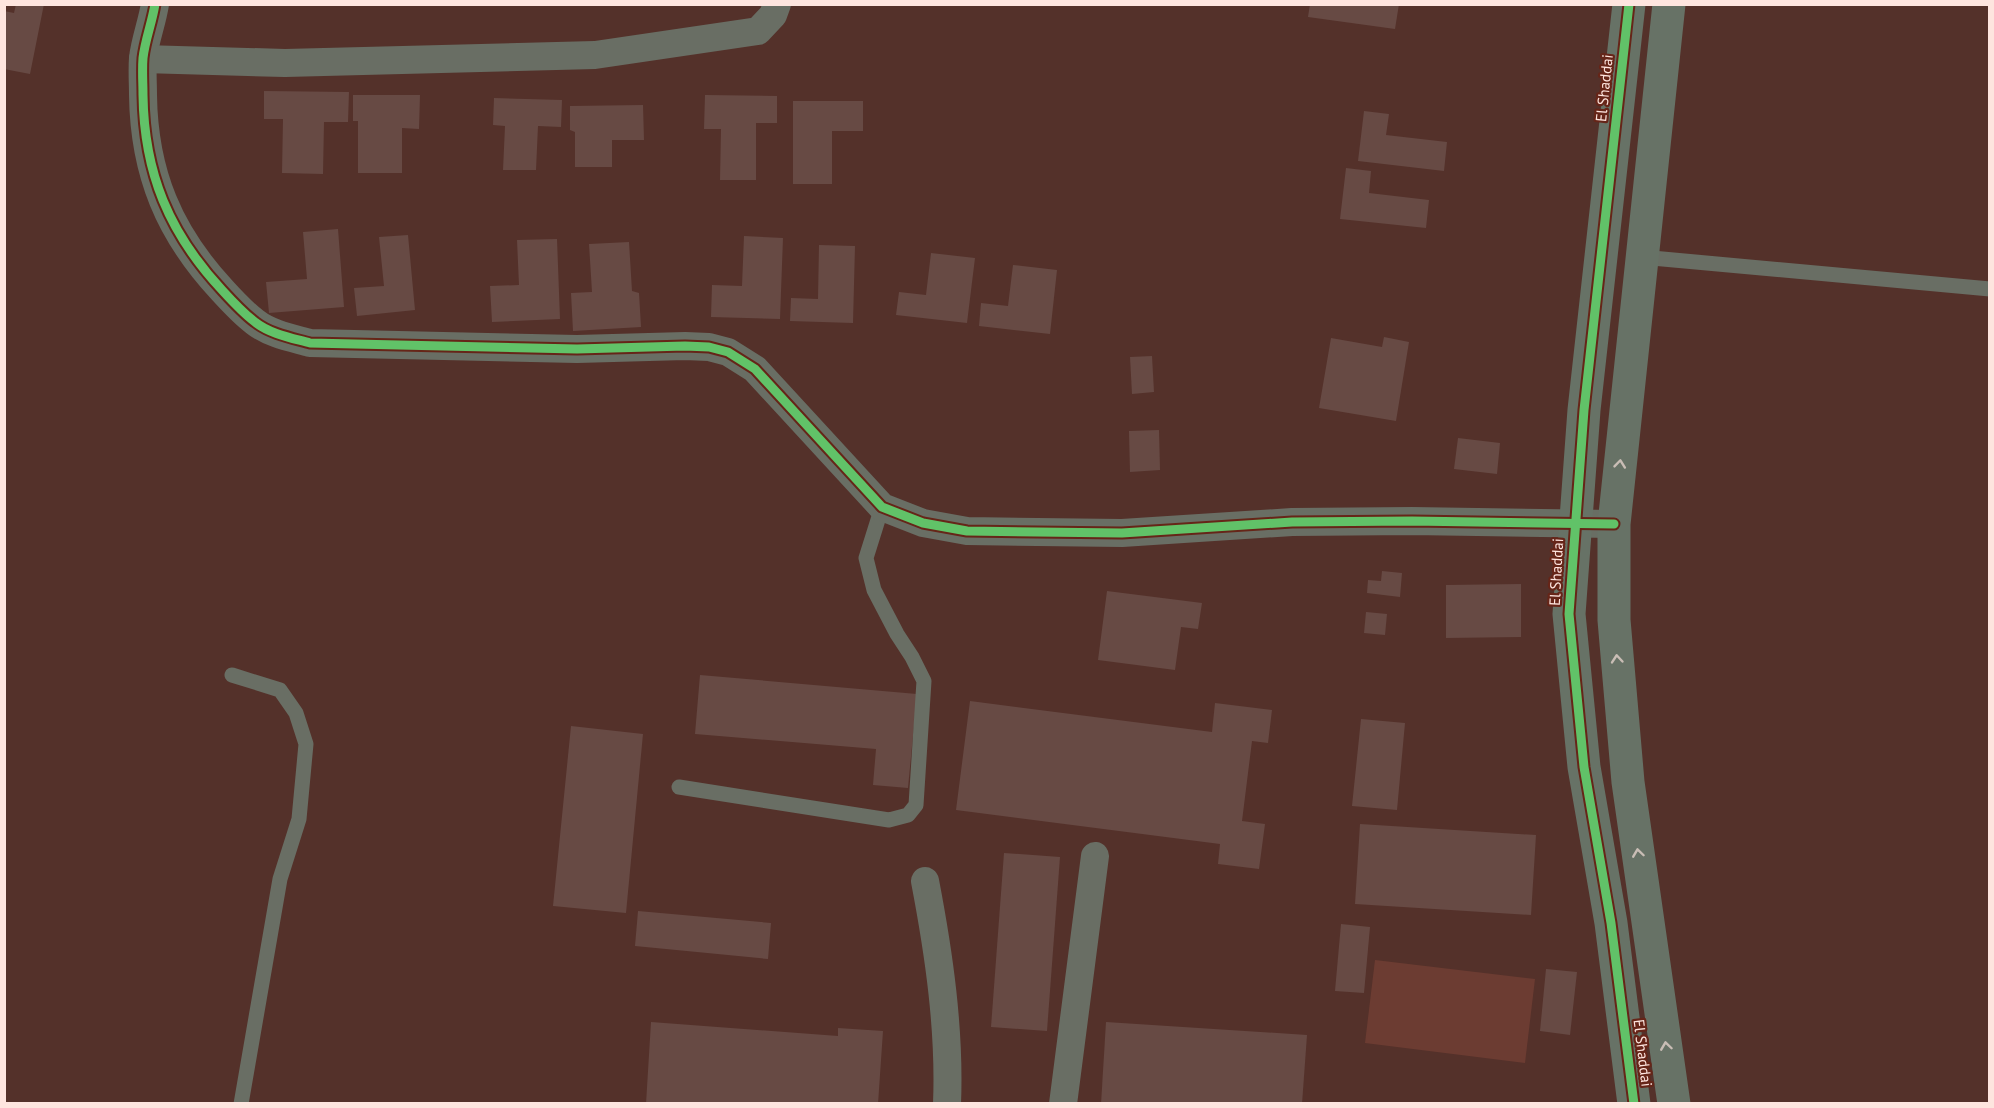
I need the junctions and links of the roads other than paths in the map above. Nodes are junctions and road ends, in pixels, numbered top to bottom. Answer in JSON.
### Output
{"nodes":[{"id":1,"x":155,"y":4,"type":"edge"},
{"id":2,"x":777,"y":4,"type":"edge"},
{"id":3,"x":1629,"y":4,"type":"edge"},
{"id":4,"x":1668,"y":4,"type":"edge"},
{"id":5,"x":143,"y":59,"type":"junction"},
{"id":6,"x":1641,"y":257,"type":"junction"},
{"id":7,"x":1989,"y":289,"type":"edge"},
{"id":8,"x":882,"y":507,"type":"junction"},
{"id":9,"x":1574,"y":523,"type":"junction"},
{"id":10,"x":1614,"y":524,"type":"junction"},
{"id":11,"x":232,"y":675,"type":"dead end"},
{"id":12,"x":679,"y":787,"type":"dead end"},
{"id":13,"x":1095,"y":856,"type":"dead end"},
{"id":14,"x":925,"y":881,"type":"dead end"},
{"id":15,"x":241,"y":1104,"type":"edge"},
{"id":16,"x":947,"y":1104,"type":"edge"},
{"id":17,"x":1063,"y":1104,"type":"edge"},
{"id":18,"x":1634,"y":1104,"type":"edge"},
{"id":19,"x":1674,"y":1104,"type":"edge"}],
"edges":[{"from":1,"to":5,"type":"street"},
{"from":2,"to":5,"type":"street"},
{"from":3,"to":9,"type":"street","name":"El Shaddai"},
{"from":4,"to":6,"type":"street"},
{"from":5,"to":8,"type":"street"},
{"from":6,"to":7,"type":"lane"},
{"from":10,"to":6,"type":"street","one_way":true},
{"from":8,"to":9,"type":"street"},
{"from":8,"to":12,"type":"lane"},
{"from":9,"to":10,"type":"street"},
{"from":9,"to":18,"type":"street","name":"El Shaddai"},
{"from":19,"to":10,"type":"street","one_way":true},
{"from":11,"to":15,"type":"lane"},
{"from":13,"to":17,"type":"street"},
{"from":14,"to":16,"type":"street"}]}
